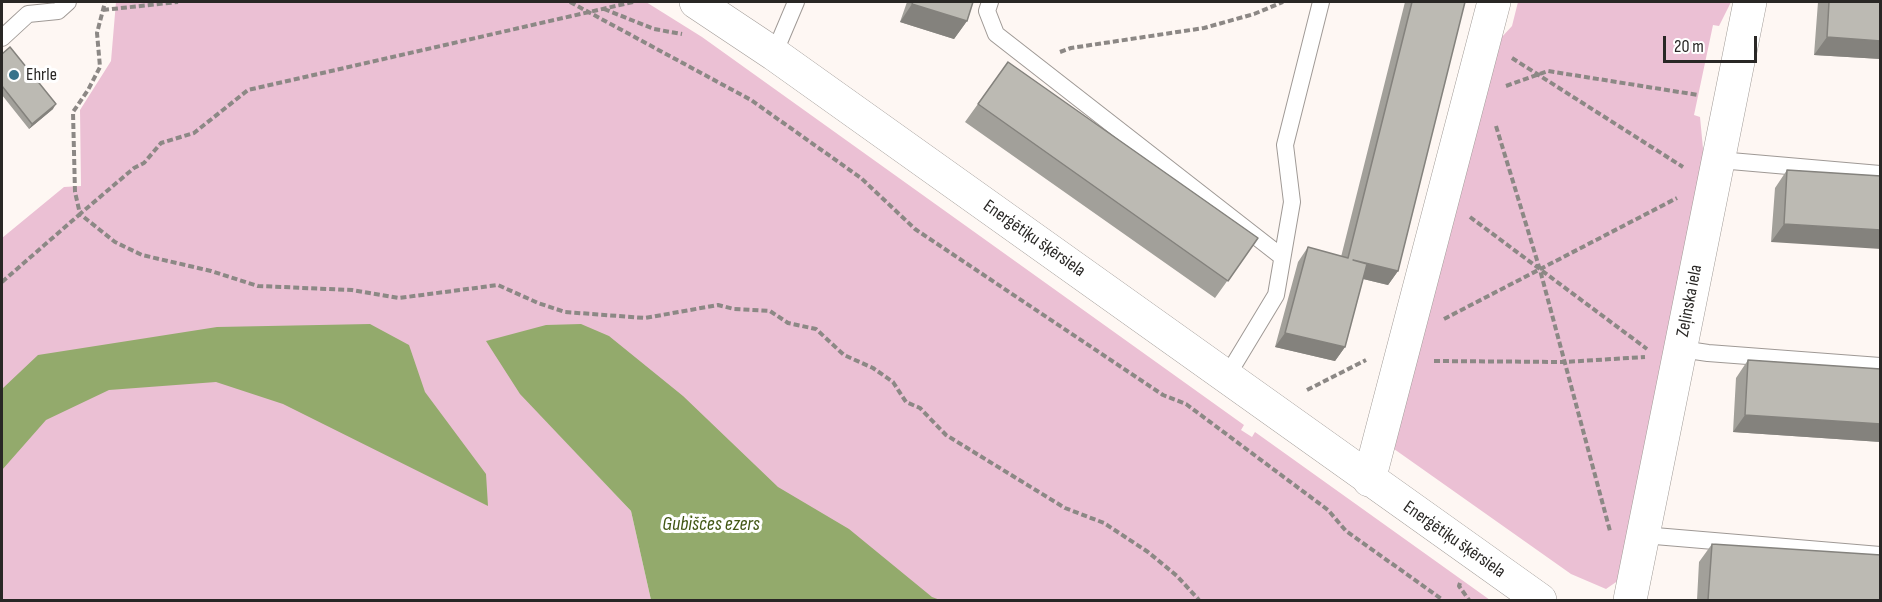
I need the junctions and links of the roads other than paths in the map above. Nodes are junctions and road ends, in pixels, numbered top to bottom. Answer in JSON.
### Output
{"nodes":[{"id":1,"x":68,"y":2,"type":"edge"},
{"id":2,"x":696,"y":2,"type":"edge"},
{"id":3,"x":796,"y":2,"type":"edge"},
{"id":4,"x":990,"y":2,"type":"edge"},
{"id":5,"x":1321,"y":2,"type":"edge"},
{"id":6,"x":1494,"y":2,"type":"edge"},
{"id":7,"x":1750,"y":2,"type":"edge"},
{"id":8,"x":2,"y":38,"type":"edge"},
{"id":9,"x":774,"y":54,"type":"junction"},
{"id":10,"x":1716,"y":172,"type":"junction"},
{"id":11,"x":1881,"y":174,"type":"edge"},
{"id":12,"x":1282,"y":257,"type":"junction"},
{"id":13,"x":1672,"y":358,"type":"junction"},
{"id":14,"x":1881,"y":366,"type":"edge"},
{"id":15,"x":1227,"y":376,"type":"junction"},
{"id":16,"x":1369,"y":480,"type":"junction"},
{"id":17,"x":1643,"y":535,"type":"junction"},
{"id":18,"x":1881,"y":555,"type":"edge"},
{"id":19,"x":1540,"y":600,"type":"edge"},
{"id":20,"x":1630,"y":600,"type":"edge"}],
"edges":[{"from":1,"to":8,"type":"lane"},
{"from":2,"to":9,"type":"street","name":"Enerģētiķu šķērsiela"},
{"from":3,"to":9,"type":"lane"},
{"from":4,"to":12,"type":"lane"},
{"from":5,"to":12,"type":"lane"},
{"from":6,"to":16,"type":"street"},
{"from":7,"to":10,"type":"street","name":"Zeļinska iela"},
{"from":9,"to":15,"type":"street","name":"Enerģētiķu šķērsiela"},
{"from":10,"to":11,"type":"lane"},
{"from":10,"to":13,"type":"street","name":"Zeļinska iela"},
{"from":12,"to":15,"type":"lane"},
{"from":13,"to":14,"type":"lane"},
{"from":13,"to":17,"type":"street","name":"Zeļinska iela"},
{"from":15,"to":16,"type":"street","name":"Enerģētiķu šķērsiela"},
{"from":16,"to":19,"type":"street","name":"Enerģētiķu šķērsiela"},
{"from":17,"to":18,"type":"lane"},
{"from":17,"to":20,"type":"street","name":"Zeļinska iela"}]}
